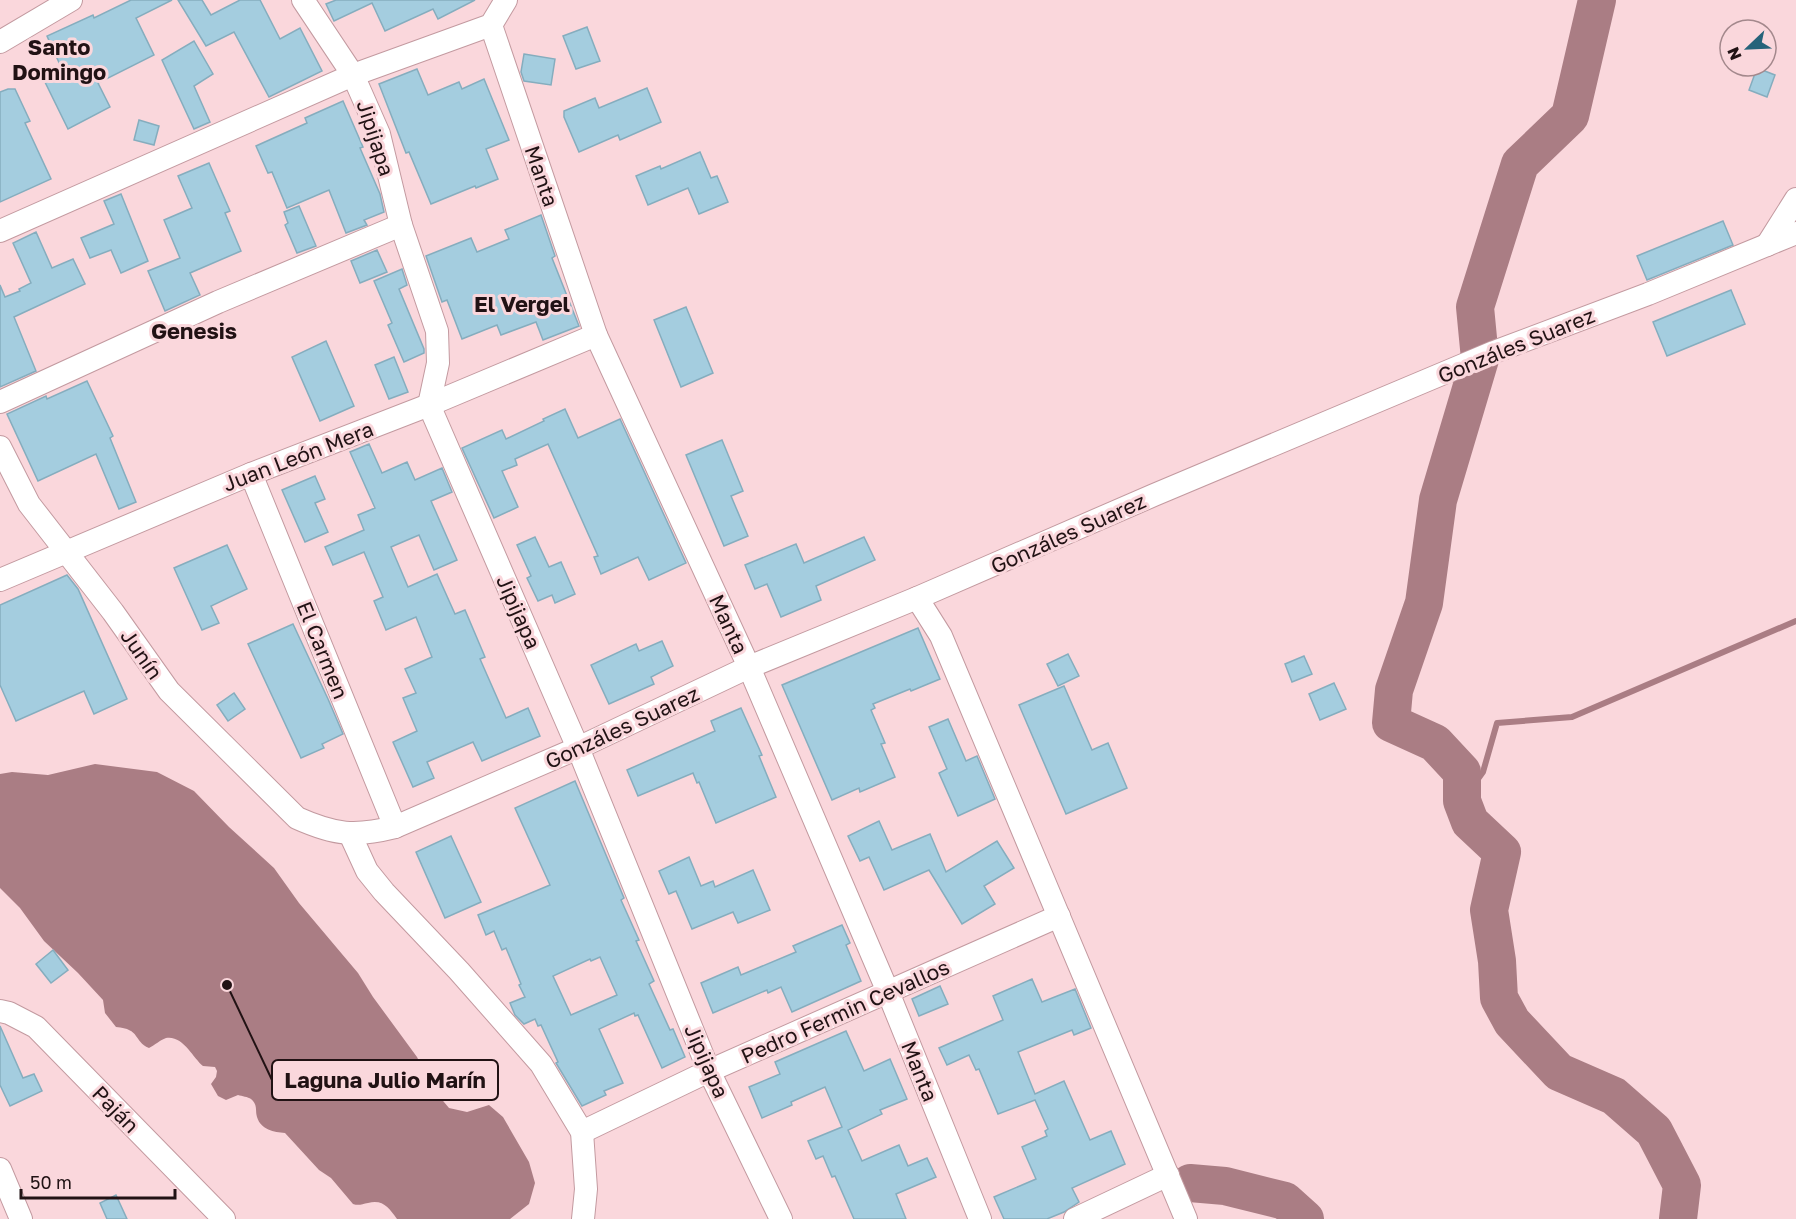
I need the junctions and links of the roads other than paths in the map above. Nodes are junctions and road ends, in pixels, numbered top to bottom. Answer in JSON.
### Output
{"nodes":[{"id":1,"x":71,"y":0,"type":"edge"},
{"id":2,"x":303,"y":0,"type":"edge"},
{"id":3,"x":506,"y":0,"type":"edge"},
{"id":4,"x":491,"y":25,"type":"junction"},
{"id":5,"x":0,"y":42,"type":"edge"},
{"id":6,"x":353,"y":75,"type":"junction"},
{"id":7,"x":1796,"y":199,"type":"edge"},
{"id":8,"x":401,"y":225,"type":"junction"},
{"id":9,"x":0,"y":231,"type":"edge"},
{"id":10,"x":1796,"y":233,"type":"edge"},
{"id":11,"x":1767,"y":245,"type":"junction"},
{"id":12,"x":596,"y":335,"type":"junction"},
{"id":13,"x":0,"y":402,"type":"edge"},
{"id":14,"x":429,"y":405,"type":"junction"},
{"id":15,"x":0,"y":447,"type":"edge"},
{"id":16,"x":251,"y":474,"type":"junction"},
{"id":17,"x":66,"y":552,"type":"junction"},
{"id":18,"x":0,"y":580,"type":"edge"},
{"id":19,"x":917,"y":598,"type":"junction"},
{"id":20,"x":748,"y":667,"type":"junction"},
{"id":21,"x":579,"y":748,"type":"junction"},
{"id":22,"x":395,"y":827,"type":"junction"},
{"id":23,"x":320,"y":829,"type":"joint"},
{"id":24,"x":350,"y":834,"type":"junction"},
{"id":25,"x":1059,"y":916,"type":"junction"},
{"id":26,"x":888,"y":992,"type":"junction"},
{"id":27,"x":0,"y":1011,"type":"edge"},
{"id":28,"x":709,"y":1071,"type":"junction"},
{"id":29,"x":582,"y":1132,"type":"junction"},
{"id":30,"x":0,"y":1169,"type":"edge"},
{"id":31,"x":1168,"y":1175,"type":"junction"},
{"id":32,"x":21,"y":1219,"type":"edge"},
{"id":33,"x":224,"y":1219,"type":"edge"},
{"id":34,"x":583,"y":1219,"type":"edge"},
{"id":35,"x":781,"y":1219,"type":"edge"},
{"id":36,"x":980,"y":1219,"type":"edge"},
{"id":37,"x":1075,"y":1219,"type":"edge"},
{"id":38,"x":1186,"y":1219,"type":"edge"}],
"edges":[{"from":1,"to":5,"type":"street"},
{"from":2,"to":6,"type":"street","name":"Jipijapa"},
{"from":3,"to":4,"type":"street"},
{"from":4,"to":6,"type":"street"},
{"from":4,"to":12,"type":"street","name":"Manta"},
{"from":6,"to":8,"type":"street","name":"Jipijapa"},
{"from":6,"to":9,"type":"street"},
{"from":7,"to":11,"type":"street"},
{"from":8,"to":13,"type":"street"},
{"from":8,"to":14,"type":"street","name":"Jipijapa"},
{"from":10,"to":11,"type":"street","name":"Gonzáles Suarez"},
{"from":11,"to":19,"type":"street","name":"Gonzáles Suarez"},
{"from":12,"to":14,"type":"street","name":"Juan León Mera"},
{"from":12,"to":20,"type":"street","name":"Manta"},
{"from":14,"to":16,"type":"street","name":"Juan León Mera"},
{"from":14,"to":21,"type":"street","name":"Jipijapa"},
{"from":15,"to":17,"type":"street","name":"Junín"},
{"from":16,"to":17,"type":"street","name":"Juan León Mera"},
{"from":16,"to":22,"type":"street","name":"El Carmen"},
{"from":17,"to":18,"type":"street","name":"Juan León Mera"},
{"from":17,"to":23,"type":"street","name":"Junín"},
{"from":19,"to":20,"type":"street","name":"Gonzáles Suarez"},
{"from":19,"to":25,"type":"street"},
{"from":20,"to":21,"type":"street","name":"Gonzáles Suarez"},
{"from":20,"to":26,"type":"street","name":"Manta"},
{"from":21,"to":22,"type":"street","name":"Gonzáles Suarez"},
{"from":21,"to":28,"type":"street","name":"Jipijapa"},
{"from":22,"to":24,"type":"street","name":"Gonzáles Suarez"},
{"from":23,"to":24,"type":"street","name":"Gonzáles Suarez"},
{"from":24,"to":29,"type":"street"},
{"from":25,"to":26,"type":"street","name":"Pedro Fermin Cevallos"},
{"from":25,"to":31,"type":"street"},
{"from":26,"to":28,"type":"street","name":"Pedro Fermin Cevallos"},
{"from":26,"to":36,"type":"street","name":"Manta"},
{"from":27,"to":33,"type":"street","name":"Paján"},
{"from":28,"to":29,"type":"street","name":"Pedro Fermin Cevallos"},
{"from":28,"to":35,"type":"street","name":"Jipijapa"},
{"from":29,"to":34,"type":"street"},
{"from":30,"to":32,"type":"street"},
{"from":31,"to":37,"type":"street"},
{"from":31,"to":38,"type":"street"}]}
